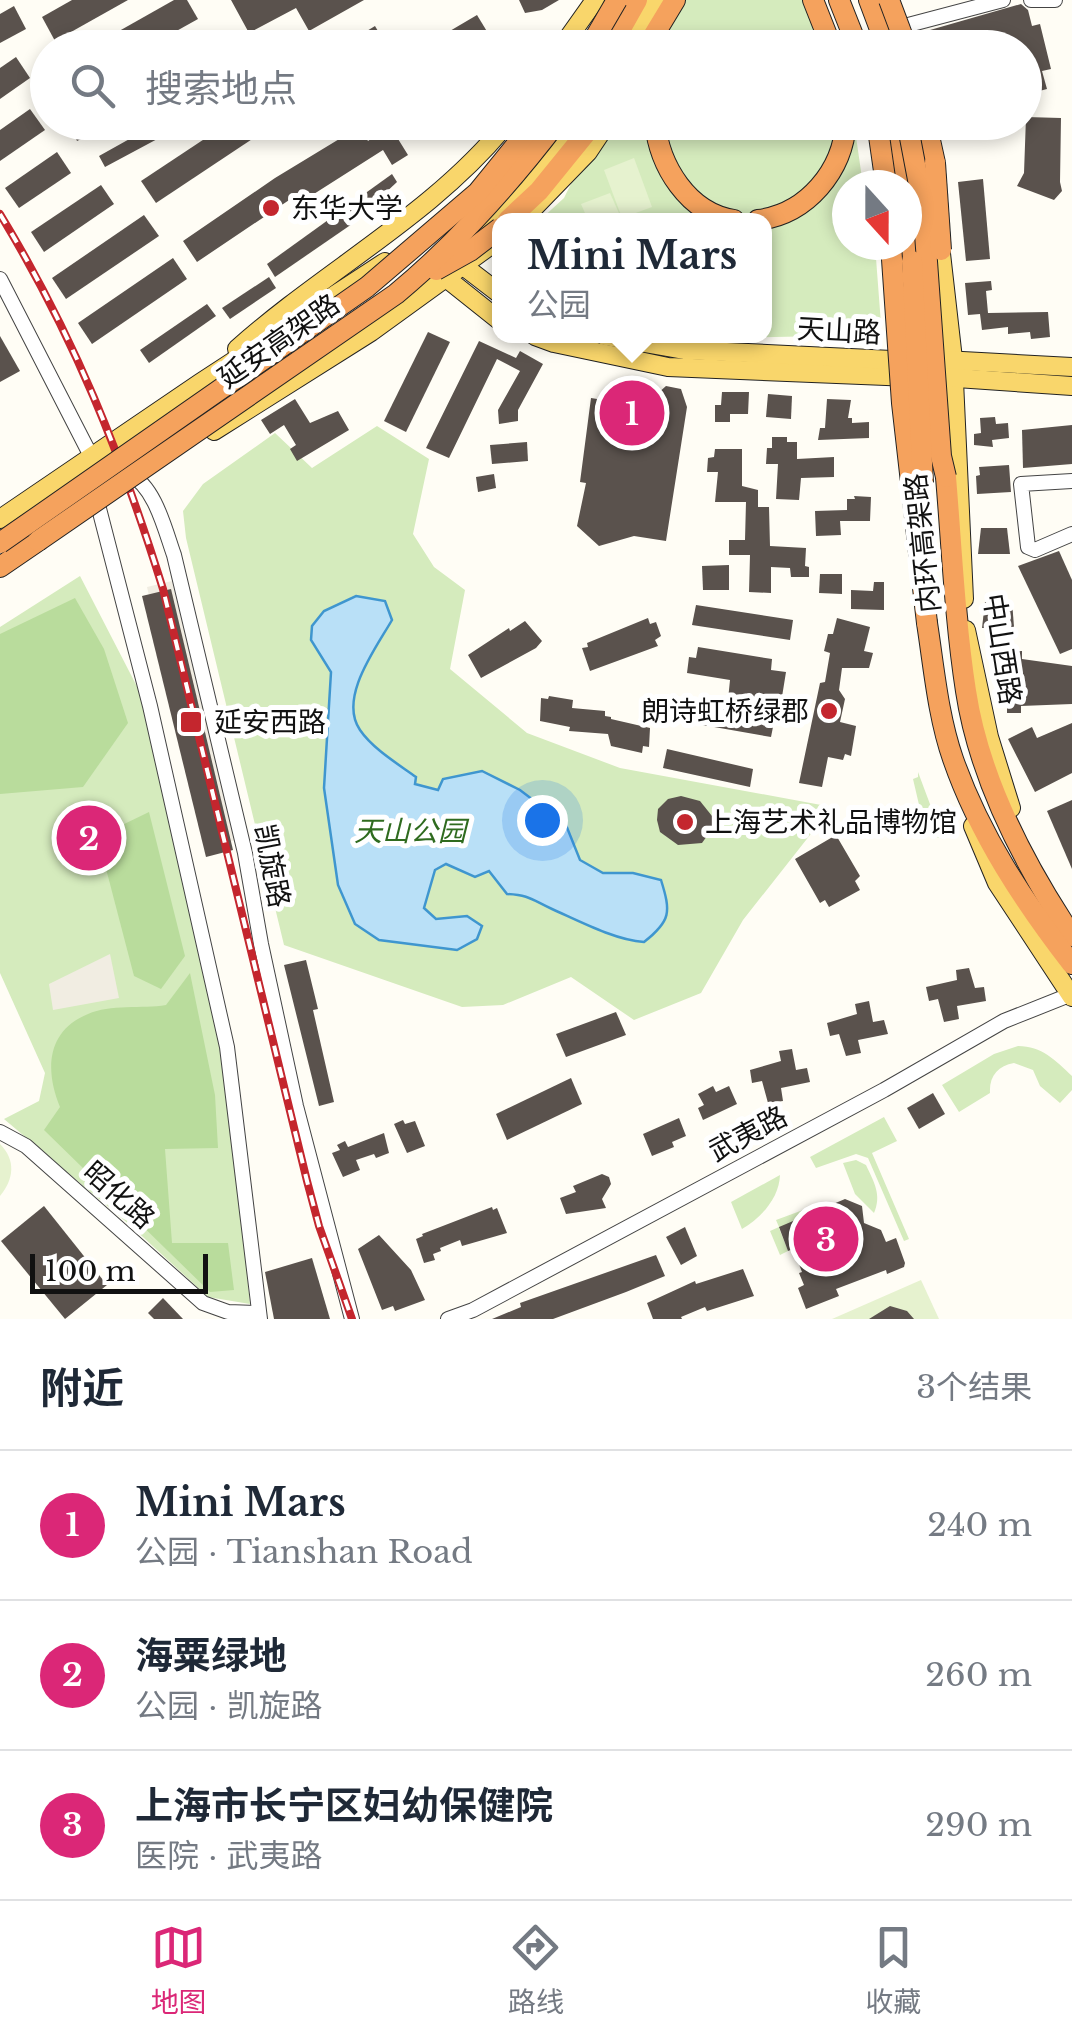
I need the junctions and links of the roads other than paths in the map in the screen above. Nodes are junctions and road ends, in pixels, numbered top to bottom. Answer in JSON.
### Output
{"nodes":[{"id":1,"x":594,"y":0,"type":"edge"},
{"id":2,"x":609,"y":0,"type":"edge"},
{"id":3,"x":621,"y":0,"type":"edge"},
{"id":4,"x":637,"y":0,"type":"edge"},
{"id":5,"x":656,"y":0,"type":"edge"},
{"id":6,"x":676,"y":0,"type":"edge"},
{"id":7,"x":688,"y":0,"type":"edge"},
{"id":8,"x":813,"y":0,"type":"edge"},
{"id":9,"x":838,"y":0,"type":"edge"},
{"id":10,"x":854,"y":0,"type":"edge"},
{"id":11,"x":873,"y":0,"type":"edge"},
{"id":12,"x":889,"y":0,"type":"edge"},
{"id":13,"x":1002,"y":0,"type":"edge"},
{"id":14,"x":1031,"y":0,"type":"edge"},
{"id":15,"x":1056,"y":0,"type":"edge"},
{"id":16,"x":573,"y":30,"type":"edge"},
{"id":17,"x":601,"y":30,"type":"edge"},
{"id":18,"x":604,"y":30,"type":"edge"},
{"id":19,"x":609,"y":30,"type":"edge"},
{"id":20,"x":638,"y":30,"type":"edge"},
{"id":21,"x":662,"y":30,"type":"edge"},
{"id":22,"x":666,"y":30,"type":"edge"},
{"id":23,"x":825,"y":30,"type":"edge"},
{"id":24,"x":850,"y":30,"type":"edge"},
{"id":25,"x":865,"y":30,"type":"edge"},
{"id":26,"x":884,"y":30,"type":"edge"},
{"id":27,"x":900,"y":30,"type":"edge"},
{"id":28,"x":921,"y":30,"type":"edge"},
{"id":29,"x":492,"y":140,"type":"edge"},
{"id":30,"x":523,"y":140,"type":"edge"},
{"id":31,"x":524,"y":140,"type":"edge"},
{"id":32,"x":543,"y":140,"type":"edge"},
{"id":33,"x":564,"y":140,"type":"edge"},
{"id":34,"x":580,"y":140,"type":"edge"},
{"id":35,"x":594,"y":140,"type":"edge"},
{"id":36,"x":656,"y":140,"type":"edge"},
{"id":37,"x":842,"y":140,"type":"edge"},
{"id":38,"x":880,"y":140,"type":"edge"},
{"id":39,"x":895,"y":140,"type":"edge"},
{"id":40,"x":911,"y":140,"type":"edge"},
{"id":41,"x":926,"y":140,"type":"edge"},
{"id":42,"x":928,"y":140,"type":"edge"},
{"id":43,"x":885,"y":170,"type":"edge"},
{"id":44,"x":900,"y":170,"type":"edge"},
{"id":45,"x":494,"y":213,"type":"edge"},
{"id":46,"x":515,"y":213,"type":"edge"},
{"id":47,"x":529,"y":213,"type":"edge"},
{"id":48,"x":714,"y":213,"type":"edge"},
{"id":49,"x":492,"y":214,"type":"edge"},
{"id":50,"x":772,"y":216,"type":"edge"},
{"id":51,"x":392,"y":232,"type":"junction"},
{"id":52,"x":492,"y":234,"type":"edge"},
{"id":53,"x":413,"y":243,"type":"junction"},
{"id":54,"x":492,"y":245,"type":"edge"},
{"id":55,"x":438,"y":260,"type":"junction"},
{"id":56,"x":894,"y":260,"type":"edge"},
{"id":57,"x":895,"y":260,"type":"edge"},
{"id":58,"x":910,"y":260,"type":"edge"},
{"id":59,"x":466,"y":266,"type":"junction"},
{"id":60,"x":0,"y":279,"type":"edge"},
{"id":61,"x":447,"y":279,"type":"junction"},
{"id":62,"x":492,"y":287,"type":"edge"},
{"id":63,"x":396,"y":294,"type":"junction"},
{"id":64,"x":492,"y":315,"type":"edge"},
{"id":65,"x":554,"y":343,"type":"edge"},
{"id":66,"x":644,"y":343,"type":"edge"},
{"id":67,"x":1072,"y":367,"type":"edge"},
{"id":68,"x":953,"y":368,"type":"junction"},
{"id":69,"x":907,"y":369,"type":"junction"},
{"id":70,"x":200,"y":382,"type":"junction"},
{"id":71,"x":1072,"y":386,"type":"edge"},
{"id":72,"x":198,"y":440,"type":"junction"},
{"id":73,"x":92,"y":458,"type":"junction"},
{"id":74,"x":946,"y":477,"type":"junction"},
{"id":75,"x":140,"y":480,"type":"junction"},
{"id":76,"x":1072,"y":481,"type":"edge"},
{"id":77,"x":96,"y":506,"type":"junction"},
{"id":78,"x":0,"y":520,"type":"edge"},
{"id":79,"x":1072,"y":534,"type":"edge"},
{"id":80,"x":0,"y":543,"type":"edge"},
{"id":81,"x":0,"y":568,"type":"edge"},
{"id":82,"x":928,"y":623,"type":"junction"},
{"id":83,"x":1072,"y":933,"type":"edge"},
{"id":84,"x":1072,"y":964,"type":"edge"},
{"id":85,"x":1071,"y":995,"type":"edge"},
{"id":86,"x":0,"y":1132,"type":"edge"},
{"id":87,"x":258,"y":1316,"type":"edge"},
{"id":88,"x":352,"y":1319,"type":"edge"},
{"id":89,"x":448,"y":1319,"type":"edge"}],
"edges":[{"from":1,"to":16,"type":"main road"},
{"from":2,"to":17,"type":"highway","bridge":true},
{"from":3,"to":18,"type":"highway","bridge":true},
{"from":4,"to":19,"type":"highway"},
{"from":5,"to":20,"type":"main road"},
{"from":6,"to":21,"type":"highway"},
{"from":7,"to":22,"type":"highway"},
{"from":8,"to":23,"type":"highway"},
{"from":9,"to":24,"type":"highway"},
{"from":10,"to":25,"type":"highway"},
{"from":11,"to":26,"type":"highway"},
{"from":12,"to":27,"type":"highway","bridge":true},
{"from":13,"to":28,"type":"street"},
{"from":14,"to":15,"type":"street"},
{"from":29,"to":51,"type":"main road"},
{"from":30,"to":80,"type":"highway","name":"延安高架路","bridge":true},
{"from":31,"to":53,"type":"main road"},
{"from":32,"to":63,"type":"highway","name":"延安高架路","bridge":true},
{"from":33,"to":45,"type":"main road"},
{"from":34,"to":46,"type":"highway"},
{"from":35,"to":47,"type":"main road"},
{"from":36,"to":48,"type":"highway"},
{"from":37,"to":50,"type":"highway"},
{"from":38,"to":43,"type":"highway","bridge":true},
{"from":39,"to":44,"type":"highway"},
{"from":40,"to":74,"type":"highway","name":"内环高架路","bridge":true},
{"from":41,"to":68,"type":"main road","name":"中山西路"},
{"from":42,"to":74,"type":"highway","bridge":true},
{"from":49,"to":55,"type":"main road"},
{"from":51,"to":53,"type":"main road"},
{"from":51,"to":70,"type":"main road"},
{"from":52,"to":63,"type":"highway","bridge":true},
{"from":53,"to":55,"type":"main road"},
{"from":53,"to":70,"type":"main road"},
{"from":54,"to":59,"type":"main road"},
{"from":55,"to":59,"type":"main road"},
{"from":55,"to":61,"type":"main road"},
{"from":55,"to":72,"type":"main road"},
{"from":56,"to":82,"type":"highway","bridge":true},
{"from":57,"to":69,"type":"main road"},
{"from":58,"to":82,"type":"highway","name":"内环高架路","bridge":true},
{"from":59,"to":61,"type":"main road"},
{"from":59,"to":62,"type":"main road"},
{"from":60,"to":73,"type":"street"},
{"from":61,"to":64,"type":"main road"},
{"from":61,"to":72,"type":"main road"},
{"from":63,"to":81,"type":"highway","name":"延安高架路","bridge":true},
{"from":65,"to":69,"type":"main road"},
{"from":66,"to":69,"type":"main road","name":"天山路"},
{"from":67,"to":68,"type":"main road"},
{"from":68,"to":69,"type":"main road"},
{"from":68,"to":71,"type":"main road"},
{"from":68,"to":83,"type":"main road","name":"中山西路"},
{"from":69,"to":85,"type":"main road"},
{"from":70,"to":73,"type":"main road"},
{"from":72,"to":75,"type":"main road"},
{"from":73,"to":75,"type":"street"},
{"from":73,"to":77,"type":"street"},
{"from":73,"to":78,"type":"main road"},
{"from":74,"to":83,"type":"highway","name":"内环高架路"},
{"from":75,"to":77,"type":"main road"},
{"from":75,"to":88,"type":"street","name":"凯旋路"},
{"from":76,"to":79,"type":"street"},
{"from":77,"to":81,"type":"main road"},
{"from":77,"to":87,"type":"street"},
{"from":82,"to":84,"type":"highway","name":"内环高架路"},
{"from":85,"to":89,"type":"street","name":"武夷路"},
{"from":86,"to":87,"type":"street","name":"昭化路"}]}
